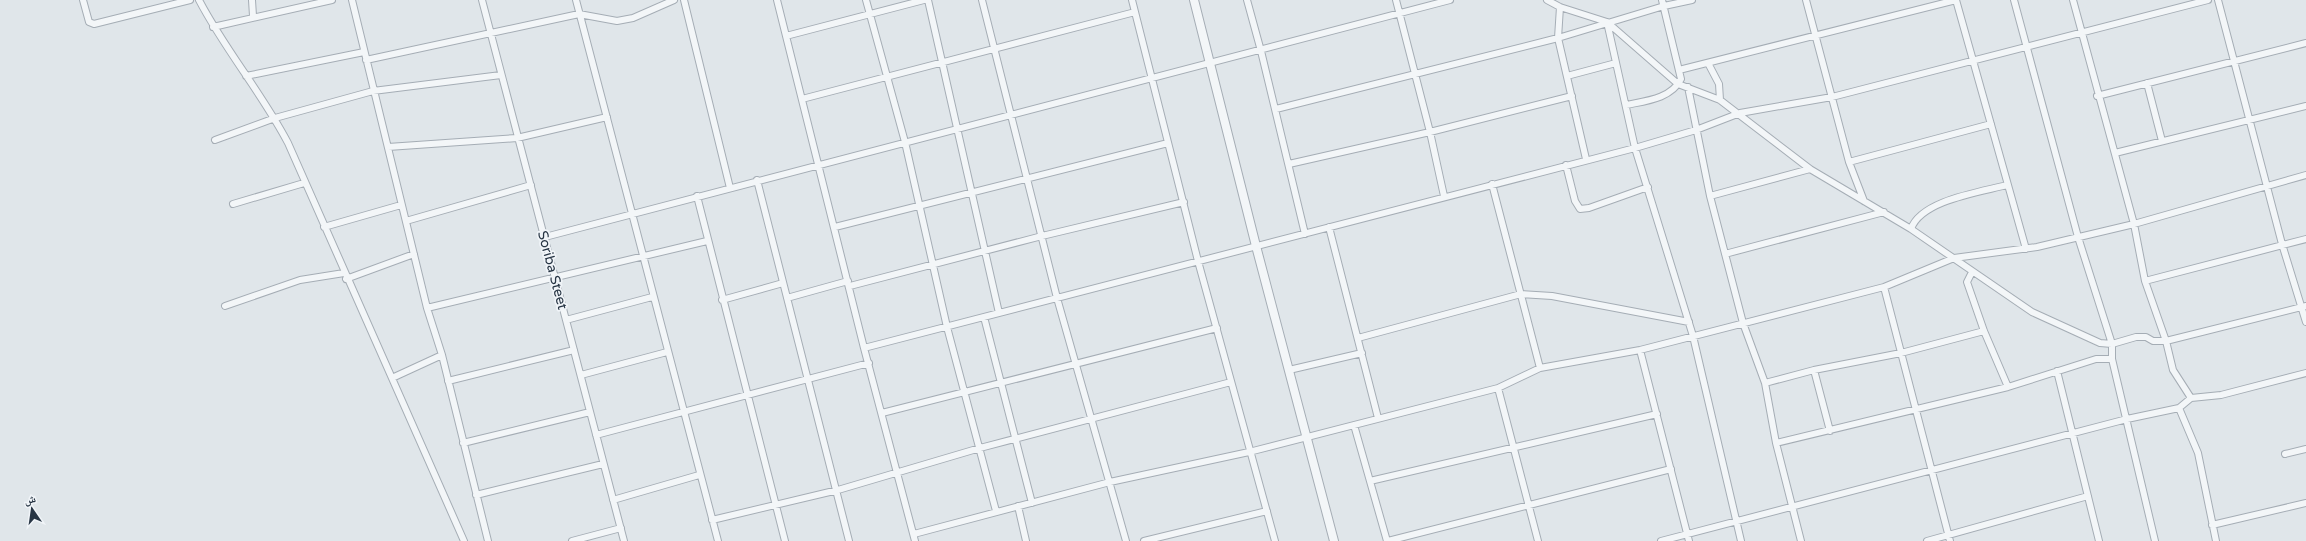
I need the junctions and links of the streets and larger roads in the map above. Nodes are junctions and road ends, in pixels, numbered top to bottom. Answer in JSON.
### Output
{"nodes":[{"id":1,"x":83,"y":0,"type":"edge"},
{"id":2,"x":190,"y":0,"type":"edge"},
{"id":3,"x":198,"y":0,"type":"edge"},
{"id":4,"x":252,"y":0,"type":"edge"},
{"id":5,"x":332,"y":0,"type":"edge"},
{"id":6,"x":352,"y":0,"type":"edge"},
{"id":7,"x":482,"y":0,"type":"edge"},
{"id":8,"x":576,"y":0,"type":"edge"},
{"id":9,"x":674,"y":0,"type":"edge"},
{"id":10,"x":684,"y":0,"type":"edge"},
{"id":11,"x":777,"y":0,"type":"edge"},
{"id":12,"x":866,"y":0,"type":"edge"},
{"id":13,"x":924,"y":0,"type":"edge"},
{"id":14,"x":928,"y":0,"type":"edge"},
{"id":15,"x":982,"y":0,"type":"edge"},
{"id":16,"x":1132,"y":0,"type":"edge"},
{"id":17,"x":1194,"y":0,"type":"edge"},
{"id":18,"x":1247,"y":0,"type":"edge"},
{"id":19,"x":1396,"y":0,"type":"edge"},
{"id":20,"x":1450,"y":0,"type":"edge"},
{"id":21,"x":1547,"y":0,"type":"edge"},
{"id":22,"x":1692,"y":0,"type":"edge"},
{"id":23,"x":1806,"y":0,"type":"edge"},
{"id":24,"x":1956,"y":0,"type":"edge"},
{"id":25,"x":2014,"y":0,"type":"edge"},
{"id":26,"x":2073,"y":0,"type":"edge"},
{"id":27,"x":2208,"y":0,"type":"edge"},
{"id":28,"x":2218,"y":0,"type":"edge"},
{"id":29,"x":1663,"y":3,"type":"edge"},
{"id":30,"x":1560,"y":7,"type":"junction"},
{"id":31,"x":1135,"y":12,"type":"junction"},
{"id":32,"x":579,"y":14,"type":"junction"},
{"id":33,"x":1400,"y":14,"type":"junction"},
{"id":34,"x":870,"y":15,"type":"junction"},
{"id":35,"x":253,"y":16,"type":"junction"},
{"id":36,"x":1607,"y":22,"type":"junction"},
{"id":37,"x":213,"y":27,"type":"junction"},
{"id":38,"x":2081,"y":32,"type":"junction"},
{"id":39,"x":490,"y":33,"type":"junction"},
{"id":40,"x":786,"y":36,"type":"junction"},
{"id":41,"x":1815,"y":36,"type":"junction"},
{"id":42,"x":1558,"y":38,"type":"junction"},
{"id":43,"x":2306,"y":43,"type":"edge"},
{"id":44,"x":2026,"y":46,"type":"junction"},
{"id":45,"x":993,"y":48,"type":"junction"},
{"id":46,"x":1261,"y":51,"type":"junction"},
{"id":47,"x":364,"y":52,"type":"junction"},
{"id":48,"x":366,"y":60,"type":"junction"},
{"id":49,"x":1972,"y":60,"type":"junction"},
{"id":50,"x":2234,"y":61,"type":"junction"},
{"id":51,"x":943,"y":62,"type":"junction"},
{"id":52,"x":1616,"y":63,"type":"junction"},
{"id":53,"x":1708,"y":63,"type":"junction"},
{"id":54,"x":1210,"y":64,"type":"junction"},
{"id":55,"x":1679,"y":70,"type":"junction"},
{"id":56,"x":1415,"y":72,"type":"junction"},
{"id":57,"x":246,"y":76,"type":"junction"},
{"id":58,"x":501,"y":76,"type":"junction"},
{"id":59,"x":885,"y":76,"type":"junction"},
{"id":60,"x":1567,"y":76,"type":"junction"},
{"id":61,"x":1151,"y":79,"type":"junction"},
{"id":62,"x":2147,"y":83,"type":"junction"},
{"id":63,"x":1678,"y":84,"type":"junction"},
{"id":64,"x":1688,"y":87,"type":"junction"},
{"id":65,"x":373,"y":91,"type":"junction"},
{"id":66,"x":1572,"y":96,"type":"junction"},
{"id":67,"x":2097,"y":96,"type":"junction"},
{"id":68,"x":1832,"y":97,"type":"junction"},
{"id":69,"x":802,"y":99,"type":"junction"},
{"id":70,"x":1720,"y":100,"type":"junction"},
{"id":71,"x":1626,"y":105,"type":"junction"},
{"id":72,"x":2306,"y":106,"type":"edge"},
{"id":73,"x":1276,"y":109,"type":"junction"},
{"id":74,"x":1740,"y":113,"type":"junction"},
{"id":75,"x":1012,"y":114,"type":"junction"},
{"id":76,"x":607,"y":117,"type":"junction"},
{"id":77,"x":275,"y":118,"type":"junction"},
{"id":78,"x":2249,"y":120,"type":"junction"},
{"id":79,"x":1991,"y":124,"type":"junction"},
{"id":80,"x":959,"y":128,"type":"junction"},
{"id":81,"x":1696,"y":130,"type":"junction"},
{"id":82,"x":1430,"y":132,"type":"junction"},
{"id":83,"x":517,"y":138,"type":"junction"},
{"id":84,"x":215,"y":140,"type":"dead end"},
{"id":85,"x":905,"y":142,"type":"junction"},
{"id":86,"x":2162,"y":142,"type":"junction"},
{"id":87,"x":1168,"y":144,"type":"junction"},
{"id":88,"x":388,"y":147,"type":"junction"},
{"id":89,"x":1635,"y":148,"type":"junction"},
{"id":90,"x":2115,"y":154,"type":"junction"},
{"id":91,"x":1586,"y":159,"type":"junction"},
{"id":92,"x":1849,"y":162,"type":"junction"},
{"id":93,"x":819,"y":164,"type":"junction"},
{"id":94,"x":1289,"y":164,"type":"junction"},
{"id":95,"x":1566,"y":164,"type":"junction"},
{"id":96,"x":1810,"y":169,"type":"junction"},
{"id":97,"x":2306,"y":175,"type":"edge"},
{"id":98,"x":1028,"y":179,"type":"junction"},
{"id":99,"x":757,"y":180,"type":"junction"},
{"id":100,"x":304,"y":183,"type":"junction"},
{"id":101,"x":1492,"y":184,"type":"junction"},
{"id":102,"x":531,"y":185,"type":"junction"},
{"id":103,"x":2007,"y":185,"type":"junction"},
{"id":104,"x":2266,"y":185,"type":"junction"},
{"id":105,"x":1648,"y":187,"type":"junction"},
{"id":106,"x":730,"y":188,"type":"junction"},
{"id":107,"x":972,"y":192,"type":"junction"},
{"id":108,"x":697,"y":196,"type":"junction"},
{"id":109,"x":1444,"y":196,"type":"junction"},
{"id":110,"x":1710,"y":196,"type":"junction"},
{"id":111,"x":1864,"y":201,"type":"junction"},
{"id":112,"x":1184,"y":202,"type":"junction"},
{"id":113,"x":233,"y":204,"type":"dead end"},
{"id":114,"x":401,"y":205,"type":"junction"},
{"id":115,"x":920,"y":206,"type":"junction"},
{"id":116,"x":1884,"y":212,"type":"junction"},
{"id":117,"x":633,"y":213,"type":"junction"},
{"id":118,"x":406,"y":221,"type":"junction"},
{"id":119,"x":2134,"y":224,"type":"junction"},
{"id":120,"x":324,"y":227,"type":"junction"},
{"id":121,"x":835,"y":227,"type":"junction"},
{"id":122,"x":1329,"y":227,"type":"junction"},
{"id":123,"x":1911,"y":228,"type":"junction"},
{"id":124,"x":1305,"y":234,"type":"junction"},
{"id":125,"x":1042,"y":236,"type":"junction"},
{"id":126,"x":2078,"y":236,"type":"junction"},
{"id":127,"x":545,"y":237,"type":"junction"},
{"id":128,"x":2306,"y":239,"type":"edge"},
{"id":129,"x":707,"y":241,"type":"junction"},
{"id":130,"x":2282,"y":244,"type":"junction"},
{"id":131,"x":1256,"y":246,"type":"junction"},
{"id":132,"x":2026,"y":249,"type":"junction"},
{"id":133,"x":986,"y":250,"type":"junction"},
{"id":134,"x":414,"y":254,"type":"junction"},
{"id":135,"x":1725,"y":254,"type":"junction"},
{"id":136,"x":642,"y":256,"type":"junction"},
{"id":137,"x":1954,"y":258,"type":"junction"},
{"id":138,"x":1198,"y":261,"type":"junction"},
{"id":139,"x":933,"y":264,"type":"junction"},
{"id":140,"x":1972,"y":272,"type":"junction"},
{"id":141,"x":345,"y":276,"type":"junction"},
{"id":142,"x":555,"y":277,"type":"junction"},
{"id":143,"x":2145,"y":281,"type":"junction"},
{"id":144,"x":783,"y":283,"type":"junction"},
{"id":145,"x":849,"y":284,"type":"junction"},
{"id":146,"x":1884,"y":287,"type":"junction"},
{"id":147,"x":1521,"y":294,"type":"junction"},
{"id":148,"x":652,"y":297,"type":"junction"},
{"id":149,"x":787,"y":298,"type":"junction"},
{"id":150,"x":1057,"y":298,"type":"junction"},
{"id":151,"x":722,"y":300,"type":"junction"},
{"id":152,"x":225,"y":306,"type":"dead end"},
{"id":153,"x":2304,"y":306,"type":"edge"},
{"id":154,"x":427,"y":308,"type":"junction"},
{"id":155,"x":999,"y":313,"type":"junction"},
{"id":156,"x":984,"y":317,"type":"junction"},
{"id":157,"x":566,"y":320,"type":"junction"},
{"id":158,"x":1689,"y":322,"type":"junction"},
{"id":159,"x":2306,"y":322,"type":"edge"},
{"id":160,"x":1743,"y":323,"type":"junction"},
{"id":161,"x":947,"y":326,"type":"junction"},
{"id":162,"x":1217,"y":328,"type":"junction"},
{"id":163,"x":1984,"y":331,"type":"junction"},
{"id":164,"x":1693,"y":336,"type":"junction"},
{"id":165,"x":1358,"y":338,"type":"junction"},
{"id":166,"x":2166,"y":340,"type":"junction"},
{"id":167,"x":2112,"y":344,"type":"junction"},
{"id":168,"x":864,"y":348,"type":"junction"},
{"id":169,"x":574,"y":350,"type":"junction"},
{"id":170,"x":1640,"y":350,"type":"junction"},
{"id":171,"x":667,"y":352,"type":"junction"},
{"id":172,"x":1362,"y":353,"type":"junction"},
{"id":173,"x":1900,"y":353,"type":"junction"},
{"id":174,"x":442,"y":356,"type":"junction"},
{"id":175,"x":2112,"y":359,"type":"junction"},
{"id":176,"x":1076,"y":362,"type":"junction"},
{"id":177,"x":869,"y":363,"type":"junction"},
{"id":178,"x":1540,"y":368,"type":"junction"},
{"id":179,"x":1289,"y":370,"type":"junction"},
{"id":180,"x":1814,"y":370,"type":"junction"},
{"id":181,"x":2057,"y":371,"type":"junction"},
{"id":182,"x":2306,"y":373,"type":"edge"},
{"id":183,"x":581,"y":375,"type":"junction"},
{"id":184,"x":392,"y":378,"type":"junction"},
{"id":185,"x":809,"y":379,"type":"junction"},
{"id":186,"x":448,"y":381,"type":"junction"},
{"id":187,"x":1002,"y":382,"type":"junction"},
{"id":188,"x":1231,"y":382,"type":"junction"},
{"id":189,"x":1765,"y":383,"type":"junction"},
{"id":190,"x":2008,"y":387,"type":"junction"},
{"id":191,"x":1498,"y":388,"type":"junction"},
{"id":192,"x":966,"y":392,"type":"junction"},
{"id":193,"x":747,"y":395,"type":"junction"},
{"id":194,"x":2191,"y":398,"type":"junction"},
{"id":195,"x":2179,"y":408,"type":"junction"},
{"id":196,"x":1915,"y":410,"type":"junction"},
{"id":197,"x":590,"y":412,"type":"junction"},
{"id":198,"x":683,"y":412,"type":"junction"},
{"id":199,"x":882,"y":413,"type":"junction"},
{"id":200,"x":1657,"y":414,"type":"junction"},
{"id":201,"x":1378,"y":418,"type":"junction"},
{"id":202,"x":1091,"y":419,"type":"junction"},
{"id":203,"x":2127,"y":419,"type":"junction"},
{"id":204,"x":1354,"y":424,"type":"junction"},
{"id":205,"x":1830,"y":431,"type":"junction"},
{"id":206,"x":2072,"y":433,"type":"junction"},
{"id":207,"x":596,"y":435,"type":"junction"},
{"id":208,"x":1306,"y":437,"type":"junction"},
{"id":209,"x":1017,"y":439,"type":"junction"},
{"id":210,"x":463,"y":443,"type":"junction"},
{"id":211,"x":1776,"y":443,"type":"junction"},
{"id":212,"x":1513,"y":447,"type":"junction"},
{"id":213,"x":980,"y":448,"type":"junction"},
{"id":214,"x":2306,"y":449,"type":"edge"},
{"id":215,"x":1249,"y":452,"type":"junction"},
{"id":216,"x":2285,"y":454,"type":"dead end"},
{"id":217,"x":603,"y":464,"type":"junction"},
{"id":218,"x":1671,"y":469,"type":"junction"},
{"id":219,"x":1932,"y":471,"type":"junction"},
{"id":220,"x":897,"y":474,"type":"junction"},
{"id":221,"x":699,"y":475,"type":"junction"},
{"id":222,"x":1370,"y":481,"type":"junction"},
{"id":223,"x":1110,"y":482,"type":"junction"},
{"id":224,"x":838,"y":490,"type":"junction"},
{"id":225,"x":476,"y":495,"type":"junction"},
{"id":226,"x":2088,"y":496,"type":"junction"},
{"id":227,"x":613,"y":500,"type":"junction"},
{"id":228,"x":1032,"y":503,"type":"junction"},
{"id":229,"x":2306,"y":503,"type":"edge"},
{"id":230,"x":776,"y":505,"type":"junction"},
{"id":231,"x":1018,"y":506,"type":"junction"},
{"id":232,"x":1528,"y":506,"type":"junction"},
{"id":233,"x":1793,"y":507,"type":"junction"},
{"id":234,"x":996,"y":511,"type":"junction"},
{"id":235,"x":1267,"y":511,"type":"junction"},
{"id":236,"x":712,"y":520,"type":"junction"},
{"id":237,"x":1736,"y":522,"type":"junction"},
{"id":238,"x":2212,"y":525,"type":"junction"},
{"id":239,"x":621,"y":528,"type":"junction"},
{"id":240,"x":914,"y":534,"type":"junction"},
{"id":241,"x":1687,"y":534,"type":"junction"},
{"id":242,"x":1950,"y":538,"type":"edge"},
{"id":243,"x":464,"y":541,"type":"edge"},
{"id":244,"x":488,"y":541,"type":"edge"},
{"id":245,"x":572,"y":541,"type":"edge"},
{"id":246,"x":624,"y":541,"type":"edge"},
{"id":247,"x":718,"y":541,"type":"edge"},
{"id":248,"x":785,"y":541,"type":"edge"},
{"id":249,"x":849,"y":541,"type":"edge"},
{"id":250,"x":915,"y":541,"type":"edge"},
{"id":251,"x":1026,"y":541,"type":"edge"},
{"id":252,"x":1126,"y":541,"type":"edge"},
{"id":253,"x":1144,"y":541,"type":"edge"},
{"id":254,"x":1275,"y":541,"type":"edge"},
{"id":255,"x":1334,"y":541,"type":"edge"},
{"id":256,"x":1387,"y":541,"type":"edge"},
{"id":257,"x":1538,"y":541,"type":"edge"},
{"id":258,"x":1661,"y":541,"type":"edge"},
{"id":259,"x":1689,"y":541,"type":"edge"},
{"id":260,"x":1742,"y":541,"type":"edge"},
{"id":261,"x":1801,"y":541,"type":"edge"},
{"id":262,"x":1927,"y":541,"type":"edge"},
{"id":263,"x":2099,"y":541,"type":"edge"},
{"id":264,"x":2155,"y":541,"type":"edge"},
{"id":265,"x":2216,"y":541,"type":"edge"}],
"edges":[{"from":1,"to":2,"type":"street"},
{"from":3,"to":37,"type":"street"},
{"from":4,"to":35,"type":"street"},
{"from":5,"to":35,"type":"street"},
{"from":6,"to":47,"type":"street"},
{"from":7,"to":39,"type":"street","name":"Soriba Steet"},
{"from":8,"to":32,"type":"street"},
{"from":9,"to":32,"type":"street"},
{"from":10,"to":106,"type":"street"},
{"from":11,"to":40,"type":"street"},
{"from":12,"to":34,"type":"street"},
{"from":13,"to":34,"type":"street"},
{"from":14,"to":51,"type":"street"},
{"from":15,"to":45,"type":"street"},
{"from":16,"to":31,"type":"street"},
{"from":17,"to":54,"type":"street"},
{"from":18,"to":46,"type":"street"},
{"from":19,"to":33,"type":"street"},
{"from":20,"to":33,"type":"street"},
{"from":21,"to":30,"type":"street"},
{"from":22,"to":29,"type":"street"},
{"from":23,"to":41,"type":"street"},
{"from":24,"to":41,"type":"street"},
{"from":24,"to":49,"type":"street"},
{"from":25,"to":44,"type":"street"},
{"from":26,"to":38,"type":"street"},
{"from":27,"to":38,"type":"street"},
{"from":28,"to":50,"type":"street"},
{"from":29,"to":36,"type":"street"},
{"from":29,"to":55,"type":"street"},
{"from":30,"to":36,"type":"street"},
{"from":30,"to":42,"type":"street"},
{"from":31,"to":45,"type":"street"},
{"from":31,"to":61,"type":"street"},
{"from":32,"to":39,"type":"street"},
{"from":32,"to":76,"type":"street"},
{"from":33,"to":46,"type":"street"},
{"from":33,"to":56,"type":"street"},
{"from":34,"to":40,"type":"street"},
{"from":34,"to":59,"type":"street"},
{"from":35,"to":37,"type":"street"},
{"from":36,"to":42,"type":"street"},
{"from":36,"to":52,"type":"street"},
{"from":36,"to":63,"type":"street"},
{"from":37,"to":57,"type":"street"},
{"from":38,"to":44,"type":"street"},
{"from":38,"to":67,"type":"street"},
{"from":39,"to":48,"type":"street"},
{"from":39,"to":58,"type":"street","name":"Soriba Steet"},
{"from":40,"to":69,"type":"street"},
{"from":41,"to":53,"type":"street"},
{"from":41,"to":68,"type":"street"},
{"from":42,"to":56,"type":"street"},
{"from":42,"to":60,"type":"street"},
{"from":43,"to":50,"type":"street"},
{"from":44,"to":49,"type":"street"},
{"from":44,"to":126,"type":"street"},
{"from":45,"to":51,"type":"street"},
{"from":45,"to":75,"type":"street"},
{"from":46,"to":54,"type":"street"},
{"from":46,"to":73,"type":"street"},
{"from":47,"to":48,"type":"street"},
{"from":47,"to":57,"type":"street"},
{"from":48,"to":65,"type":"street"},
{"from":49,"to":68,"type":"street"},
{"from":49,"to":79,"type":"street"},
{"from":50,"to":62,"type":"street"},
{"from":50,"to":78,"type":"street"},
{"from":51,"to":59,"type":"street"},
{"from":51,"to":80,"type":"street"},
{"from":52,"to":60,"type":"street"},
{"from":52,"to":71,"type":"street"},
{"from":53,"to":55,"type":"street"},
{"from":53,"to":70,"type":"street"},
{"from":54,"to":61,"type":"street"},
{"from":54,"to":131,"type":"street"},
{"from":55,"to":63,"type":"street"},
{"from":56,"to":73,"type":"street"},
{"from":56,"to":82,"type":"street"},
{"from":57,"to":77,"type":"street"},
{"from":58,"to":65,"type":"street"},
{"from":58,"to":83,"type":"street","name":"Soriba Steet"},
{"from":59,"to":69,"type":"street"},
{"from":59,"to":85,"type":"street"},
{"from":60,"to":66,"type":"street"},
{"from":61,"to":75,"type":"street"},
{"from":61,"to":87,"type":"street"},
{"from":62,"to":67,"type":"street"},
{"from":62,"to":86,"type":"street"},
{"from":63,"to":64,"type":"street"},
{"from":63,"to":71,"type":"street"},
{"from":64,"to":70,"type":"street"},
{"from":64,"to":81,"type":"street"},
{"from":65,"to":77,"type":"street"},
{"from":65,"to":88,"type":"street"},
{"from":66,"to":82,"type":"street"},
{"from":66,"to":91,"type":"street"},
{"from":67,"to":90,"type":"street"},
{"from":68,"to":74,"type":"street"},
{"from":68,"to":92,"type":"street"},
{"from":69,"to":93,"type":"street"},
{"from":70,"to":74,"type":"street"},
{"from":71,"to":89,"type":"street"},
{"from":72,"to":78,"type":"street"},
{"from":73,"to":94,"type":"street"},
{"from":74,"to":81,"type":"street"},
{"from":74,"to":96,"type":"street"},
{"from":75,"to":80,"type":"street"},
{"from":75,"to":98,"type":"street"},
{"from":76,"to":83,"type":"street"},
{"from":76,"to":117,"type":"street"},
{"from":77,"to":84,"type":"street"},
{"from":77,"to":100,"type":"street"},
{"from":78,"to":86,"type":"street"},
{"from":78,"to":104,"type":"street"},
{"from":79,"to":92,"type":"street"},
{"from":79,"to":103,"type":"street"},
{"from":80,"to":85,"type":"street"},
{"from":80,"to":107,"type":"street"},
{"from":81,"to":89,"type":"street"},
{"from":81,"to":110,"type":"street"},
{"from":82,"to":94,"type":"street"},
{"from":82,"to":109,"type":"street"},
{"from":83,"to":88,"type":"street"},
{"from":83,"to":102,"type":"street","name":"Soriba Steet"},
{"from":85,"to":93,"type":"street"},
{"from":85,"to":115,"type":"street"},
{"from":86,"to":90,"type":"street"},
{"from":87,"to":98,"type":"street"},
{"from":87,"to":112,"type":"street"},
{"from":88,"to":114,"type":"street"},
{"from":89,"to":91,"type":"street"},
{"from":89,"to":105,"type":"street"},
{"from":90,"to":119,"type":"street"},
{"from":91,"to":95,"type":"street"},
{"from":92,"to":111,"type":"street"},
{"from":93,"to":99,"type":"street"},
{"from":93,"to":121,"type":"street"},
{"from":94,"to":124,"type":"street"},
{"from":95,"to":101,"type":"street"},
{"from":95,"to":105,"type":"street"},
{"from":96,"to":110,"type":"street"},
{"from":96,"to":111,"type":"street"},
{"from":97,"to":104,"type":"street"},
{"from":98,"to":107,"type":"street"},
{"from":98,"to":125,"type":"street"},
{"from":99,"to":106,"type":"street"},
{"from":99,"to":144,"type":"street"},
{"from":100,"to":113,"type":"street"},
{"from":100,"to":120,"type":"street"},
{"from":101,"to":109,"type":"street"},
{"from":101,"to":147,"type":"street"},
{"from":102,"to":118,"type":"street"},
{"from":102,"to":127,"type":"street","name":"Soriba Steet"},
{"from":103,"to":123,"type":"street"},
{"from":103,"to":132,"type":"street"},
{"from":104,"to":119,"type":"street"},
{"from":104,"to":130,"type":"street"},
{"from":105,"to":158,"type":"street"},
{"from":106,"to":108,"type":"street"},
{"from":107,"to":115,"type":"street"},
{"from":107,"to":133,"type":"street"},
{"from":108,"to":117,"type":"street"},
{"from":108,"to":129,"type":"street"},
{"from":109,"to":122,"type":"street"},
{"from":110,"to":135,"type":"street"},
{"from":111,"to":116,"type":"street"},
{"from":112,"to":125,"type":"street"},
{"from":112,"to":138,"type":"street"},
{"from":114,"to":118,"type":"street"},
{"from":114,"to":120,"type":"street"},
{"from":115,"to":121,"type":"street"},
{"from":115,"to":139,"type":"street"},
{"from":116,"to":123,"type":"street"},
{"from":116,"to":135,"type":"street"},
{"from":117,"to":127,"type":"street"},
{"from":117,"to":136,"type":"street"},
{"from":118,"to":134,"type":"street"},
{"from":119,"to":126,"type":"street"},
{"from":119,"to":143,"type":"street"},
{"from":120,"to":141,"type":"street"},
{"from":121,"to":145,"type":"street"},
{"from":122,"to":124,"type":"street"},
{"from":122,"to":165,"type":"street"},
{"from":123,"to":137,"type":"street"},
{"from":124,"to":131,"type":"street"},
{"from":125,"to":133,"type":"street"},
{"from":125,"to":150,"type":"street"},
{"from":126,"to":132,"type":"street"},
{"from":126,"to":167,"type":"street"},
{"from":127,"to":142,"type":"street","name":"Soriba Steet"},
{"from":128,"to":130,"type":"street"},
{"from":129,"to":136,"type":"street"},
{"from":129,"to":151,"type":"street"},
{"from":130,"to":143,"type":"street"},
{"from":130,"to":153,"type":"street"},
{"from":131,"to":138,"type":"street"},
{"from":131,"to":179,"type":"street"},
{"from":132,"to":137,"type":"street"},
{"from":133,"to":139,"type":"street"},
{"from":133,"to":155,"type":"street"},
{"from":134,"to":141,"type":"street"},
{"from":134,"to":154,"type":"street"},
{"from":135,"to":160,"type":"street"},
{"from":136,"to":142,"type":"street"},
{"from":136,"to":148,"type":"street"},
{"from":137,"to":140,"type":"street"},
{"from":137,"to":146,"type":"street"},
{"from":138,"to":150,"type":"street"},
{"from":138,"to":162,"type":"street"},
{"from":139,"to":145,"type":"street"},
{"from":139,"to":161,"type":"street"},
{"from":140,"to":163,"type":"street"},
{"from":140,"to":167,"type":"street"},
{"from":141,"to":152,"type":"street"},
{"from":141,"to":184,"type":"street"},
{"from":142,"to":154,"type":"street"},
{"from":142,"to":157,"type":"street","name":"Soriba Steet"},
{"from":143,"to":166,"type":"street"},
{"from":144,"to":149,"type":"street"},
{"from":144,"to":151,"type":"street"},
{"from":145,"to":149,"type":"street"},
{"from":145,"to":168,"type":"street"},
{"from":146,"to":160,"type":"street"},
{"from":146,"to":173,"type":"street"},
{"from":147,"to":158,"type":"street"},
{"from":147,"to":165,"type":"street"},
{"from":147,"to":178,"type":"street"},
{"from":148,"to":157,"type":"street"},
{"from":148,"to":171,"type":"street"},
{"from":149,"to":185,"type":"street"},
{"from":150,"to":155,"type":"street"},
{"from":150,"to":176,"type":"street"},
{"from":151,"to":193,"type":"street"},
{"from":153,"to":159,"type":"street"},
{"from":153,"to":166,"type":"street"},
{"from":154,"to":174,"type":"street"},
{"from":155,"to":156,"type":"street"},
{"from":156,"to":161,"type":"street"},
{"from":156,"to":187,"type":"street"},
{"from":157,"to":169,"type":"street","name":"Soriba Steet"},
{"from":158,"to":164,"type":"street"},
{"from":160,"to":164,"type":"street"},
{"from":160,"to":189,"type":"street"},
{"from":161,"to":168,"type":"street"},
{"from":161,"to":192,"type":"street"},
{"from":162,"to":176,"type":"street"},
{"from":162,"to":188,"type":"street"},
{"from":163,"to":173,"type":"street"},
{"from":163,"to":190,"type":"street"},
{"from":164,"to":170,"type":"street"},
{"from":164,"to":237,"type":"street"},
{"from":165,"to":172,"type":"street"},
{"from":166,"to":167,"type":"street"},
{"from":166,"to":194,"type":"street"},
{"from":167,"to":175,"type":"street"},
{"from":168,"to":177,"type":"street"},
{"from":169,"to":183,"type":"street","name":"Soriba Steet"},
{"from":169,"to":186,"type":"street"},
{"from":170,"to":178,"type":"street"},
{"from":170,"to":200,"type":"street"},
{"from":171,"to":183,"type":"street"},
{"from":171,"to":198,"type":"street"},
{"from":172,"to":179,"type":"street"},
{"from":172,"to":201,"type":"street"},
{"from":173,"to":180,"type":"street"},
{"from":173,"to":196,"type":"street"},
{"from":174,"to":184,"type":"street"},
{"from":174,"to":186,"type":"street"},
{"from":175,"to":181,"type":"street"},
{"from":175,"to":203,"type":"street"},
{"from":176,"to":187,"type":"street"},
{"from":176,"to":202,"type":"street"},
{"from":177,"to":185,"type":"street"},
{"from":177,"to":199,"type":"street"},
{"from":178,"to":191,"type":"street"},
{"from":179,"to":208,"type":"street"},
{"from":180,"to":189,"type":"street"},
{"from":180,"to":205,"type":"street"},
{"from":181,"to":190,"type":"street"},
{"from":181,"to":206,"type":"street"},
{"from":182,"to":194,"type":"street"},
{"from":183,"to":197,"type":"street","name":"Soriba Steet"},
{"from":184,"to":243,"type":"street"},
{"from":185,"to":193,"type":"street"},
{"from":185,"to":224,"type":"street"},
{"from":186,"to":210,"type":"street"},
{"from":187,"to":192,"type":"street"},
{"from":187,"to":209,"type":"street"},
{"from":188,"to":202,"type":"street"},
{"from":188,"to":215,"type":"street"},
{"from":189,"to":211,"type":"street"},
{"from":190,"to":196,"type":"street"},
{"from":191,"to":201,"type":"street"},
{"from":191,"to":212,"type":"street"},
{"from":192,"to":199,"type":"street"},
{"from":192,"to":213,"type":"street"},
{"from":193,"to":198,"type":"street"},
{"from":193,"to":230,"type":"street"},
{"from":194,"to":195,"type":"street"},
{"from":195,"to":203,"type":"street"},
{"from":195,"to":238,"type":"street"},
{"from":196,"to":205,"type":"street"},
{"from":196,"to":219,"type":"street"},
{"from":197,"to":207,"type":"street","name":"Soriba Steet"},
{"from":197,"to":210,"type":"street"},
{"from":198,"to":207,"type":"street"},
{"from":198,"to":221,"type":"street"},
{"from":199,"to":220,"type":"street"},
{"from":200,"to":212,"type":"street"},
{"from":200,"to":218,"type":"street"},
{"from":201,"to":204,"type":"street"},
{"from":202,"to":209,"type":"street"},
{"from":202,"to":223,"type":"street"},
{"from":203,"to":206,"type":"street"},
{"from":203,"to":264,"type":"street"},
{"from":204,"to":208,"type":"street"},
{"from":204,"to":222,"type":"street"},
{"from":205,"to":211,"type":"street"},
{"from":206,"to":219,"type":"street"},
{"from":206,"to":226,"type":"street"},
{"from":207,"to":217,"type":"street","name":"Soriba Steet"},
{"from":208,"to":215,"type":"street"},
{"from":208,"to":255,"type":"street"},
{"from":209,"to":213,"type":"street"},
{"from":209,"to":228,"type":"street"},
{"from":210,"to":225,"type":"street"},
{"from":211,"to":233,"type":"street"},
{"from":212,"to":222,"type":"street"},
{"from":212,"to":232,"type":"street"},
{"from":213,"to":220,"type":"street"},
{"from":213,"to":234,"type":"street"},
{"from":214,"to":216,"type":"street"},
{"from":215,"to":223,"type":"street"},
{"from":215,"to":235,"type":"street"},
{"from":217,"to":225,"type":"street"},
{"from":217,"to":227,"type":"street","name":"Soriba Steet"},
{"from":218,"to":232,"type":"street"},
{"from":218,"to":241,"type":"street"},
{"from":219,"to":233,"type":"street"},
{"from":219,"to":242,"type":"street"},
{"from":220,"to":224,"type":"street"},
{"from":220,"to":240,"type":"street"},
{"from":221,"to":227,"type":"street"},
{"from":221,"to":236,"type":"street"},
{"from":222,"to":256,"type":"street"},
{"from":223,"to":228,"type":"street"},
{"from":223,"to":252,"type":"street"},
{"from":224,"to":230,"type":"street"},
{"from":224,"to":249,"type":"street"},
{"from":225,"to":244,"type":"street"},
{"from":226,"to":242,"type":"street"},
{"from":226,"to":263,"type":"street"},
{"from":227,"to":239,"type":"street","name":"Soriba Steet"},
{"from":228,"to":231,"type":"street"},
{"from":229,"to":238,"type":"street"},
{"from":230,"to":236,"type":"street"},
{"from":230,"to":248,"type":"street"},
{"from":231,"to":234,"type":"street"},
{"from":231,"to":251,"type":"street"},
{"from":232,"to":256,"type":"street"},
{"from":232,"to":257,"type":"street"},
{"from":233,"to":237,"type":"street"},
{"from":233,"to":261,"type":"street"},
{"from":234,"to":240,"type":"street"},
{"from":235,"to":253,"type":"street"},
{"from":235,"to":254,"type":"street"},
{"from":236,"to":247,"type":"street"},
{"from":237,"to":241,"type":"street"},
{"from":237,"to":260,"type":"street"},
{"from":238,"to":265,"type":"street"},
{"from":239,"to":245,"type":"street"},
{"from":239,"to":246,"type":"street","name":"Soriba Steet"},
{"from":240,"to":250,"type":"street"},
{"from":241,"to":258,"type":"street"},
{"from":241,"to":259,"type":"street"},
{"from":242,"to":262,"type":"street"}]}
